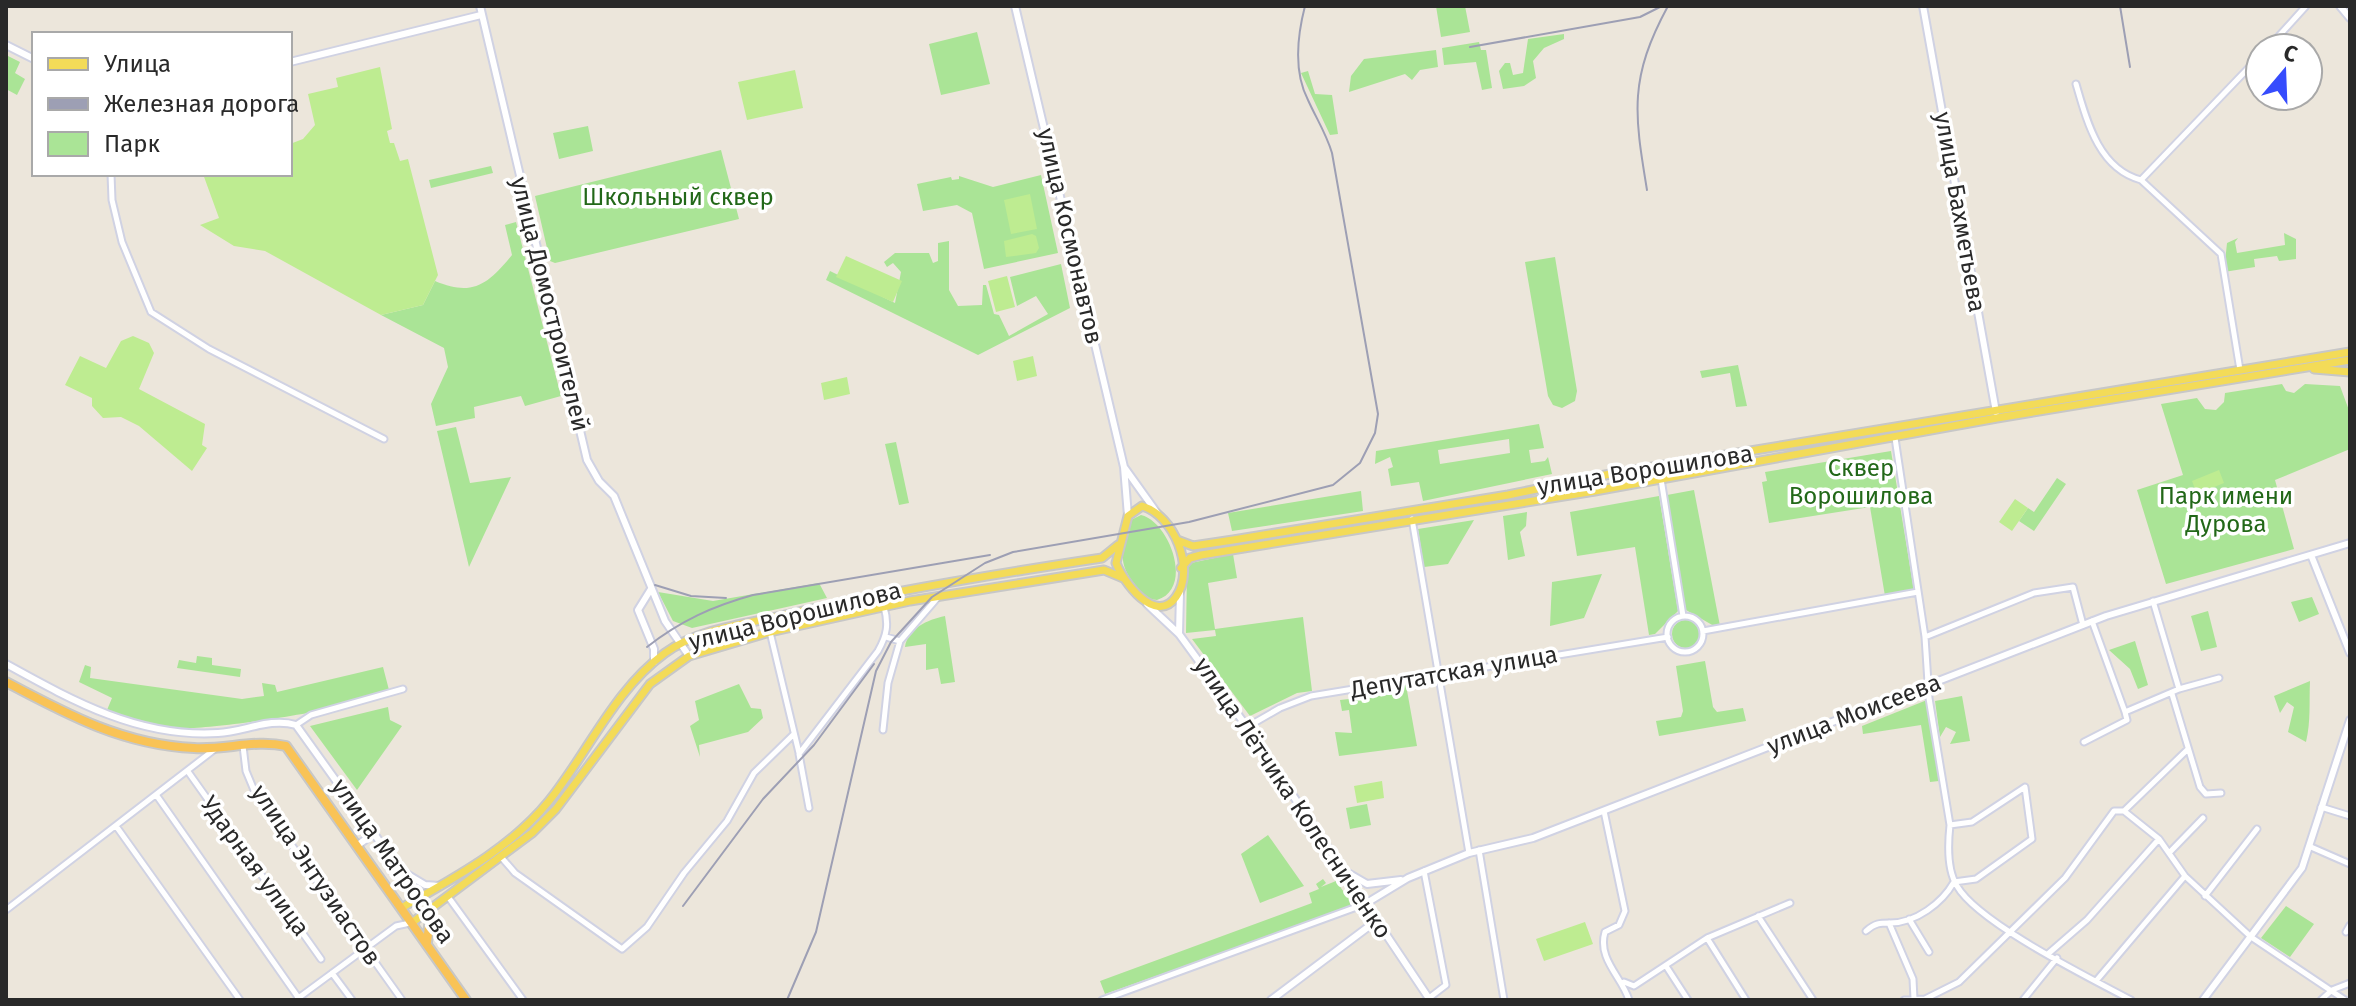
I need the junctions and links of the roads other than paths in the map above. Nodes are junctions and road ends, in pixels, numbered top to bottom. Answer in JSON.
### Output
{"nodes":[{"id":1,"x":480,"y":6,"type":"edge"},
{"id":2,"x":1015,"y":6,"type":"edge"},
{"id":3,"x":1923,"y":6,"type":"edge"},
{"id":4,"x":2306,"y":6,"type":"edge"},
{"id":5,"x":2340,"y":6,"type":"edge"},
{"id":6,"x":481,"y":15,"type":"junction"},
{"id":7,"x":2350,"y":18,"type":"edge"},
{"id":8,"x":2282,"y":32,"type":"edge"},
{"id":9,"x":6,"y":45,"type":"edge"},
{"id":10,"x":32,"y":58,"type":"edge"},
{"id":11,"x":292,"y":62,"type":"edge"},
{"id":12,"x":2244,"y":73,"type":"edge"},
{"id":13,"x":2076,"y":84,"type":"dead end"},
{"id":14,"x":111,"y":176,"type":"edge"},
{"id":15,"x":2141,"y":180,"type":"junction"},
{"id":16,"x":2350,"y":352,"type":"edge"},
{"id":17,"x":2350,"y":360,"type":"edge"},
{"id":18,"x":2300,"y":368,"type":"junction"},
{"id":19,"x":2240,"y":370,"type":"junction"},
{"id":20,"x":2350,"y":372,"type":"edge"},
{"id":21,"x":1996,"y":414,"type":"junction"},
{"id":22,"x":1895,"y":438,"type":"junction"},
{"id":23,"x":384,"y":439,"type":"dead end"},
{"id":24,"x":1124,"y":467,"type":"junction"},
{"id":25,"x":1616,"y":473,"type":"junction"},
{"id":26,"x":1661,"y":478,"type":"junction"},
{"id":27,"x":1619,"y":487,"type":"junction"},
{"id":28,"x":1157,"y":513,"type":"junction"},
{"id":29,"x":1128,"y":516,"type":"junction"},
{"id":30,"x":1412,"y":519,"type":"junction"},
{"id":31,"x":1177,"y":540,"type":"junction"},
{"id":32,"x":2350,"y":543,"type":"edge"},
{"id":33,"x":1118,"y":545,"type":"junction"},
{"id":34,"x":2311,"y":555,"type":"junction"},
{"id":35,"x":1181,"y":568,"type":"junction"},
{"id":36,"x":1123,"y":578,"type":"junction"},
{"id":37,"x":651,"y":589,"type":"junction"},
{"id":38,"x":1180,"y":589,"type":"junction"},
{"id":39,"x":1918,"y":592,"type":"junction"},
{"id":40,"x":939,"y":596,"type":"junction"},
{"id":41,"x":2153,"y":600,"type":"junction"},
{"id":42,"x":1144,"y":601,"type":"junction"},
{"id":43,"x":884,"y":607,"type":"junction"},
{"id":44,"x":1683,"y":616,"type":"junction"},
{"id":45,"x":2092,"y":621,"type":"junction"},
{"id":46,"x":2083,"y":625,"type":"junction"},
{"id":47,"x":1703,"y":631,"type":"junction"},
{"id":48,"x":770,"y":632,"type":"junction"},
{"id":49,"x":1179,"y":634,"type":"junction"},
{"id":50,"x":886,"y":637,"type":"junction"},
{"id":51,"x":1668,"y":637,"type":"junction"},
{"id":52,"x":1925,"y":637,"type":"junction"},
{"id":53,"x":900,"y":641,"type":"junction"},
{"id":54,"x":680,"y":644,"type":"junction"},
{"id":55,"x":2350,"y":653,"type":"edge"},
{"id":56,"x":689,"y":656,"type":"junction"},
{"id":57,"x":654,"y":662,"type":"junction"},
{"id":58,"x":6,"y":664,"type":"edge"},
{"id":59,"x":1439,"y":676,"type":"junction"},
{"id":60,"x":2219,"y":678,"type":"dead end"},
{"id":61,"x":6,"y":682,"type":"edge"},
{"id":62,"x":1930,"y":684,"type":"junction"},
{"id":63,"x":403,"y":689,"type":"dead end"},
{"id":64,"x":2179,"y":689,"type":"junction"},
{"id":65,"x":2172,"y":694,"type":"junction"},
{"id":66,"x":2125,"y":712,"type":"junction"},
{"id":67,"x":2350,"y":720,"type":"edge"},
{"id":68,"x":296,"y":725,"type":"junction"},
{"id":69,"x":1247,"y":727,"type":"junction"},
{"id":70,"x":883,"y":730,"type":"dead end"},
{"id":71,"x":794,"y":734,"type":"junction"},
{"id":72,"x":2084,"y":742,"type":"dead end"},
{"id":73,"x":243,"y":745,"type":"junction"},
{"id":74,"x":215,"y":749,"type":"junction"},
{"id":75,"x":2187,"y":750,"type":"junction"},
{"id":76,"x":799,"y":754,"type":"junction"},
{"id":77,"x":189,"y":773,"type":"junction"},
{"id":78,"x":2221,"y":793,"type":"dead end"},
{"id":79,"x":157,"y":796,"type":"junction"},
{"id":80,"x":2321,"y":807,"type":"junction"},
{"id":81,"x":809,"y":808,"type":"dead end"},
{"id":82,"x":1604,"y":811,"type":"junction"},
{"id":83,"x":2124,"y":811,"type":"junction"},
{"id":84,"x":2350,"y":816,"type":"edge"},
{"id":85,"x":2203,"y":818,"type":"dead end"},
{"id":86,"x":1950,"y":825,"type":"junction"},
{"id":87,"x":116,"y":826,"type":"junction"},
{"id":88,"x":2257,"y":829,"type":"dead end"},
{"id":89,"x":373,"y":834,"type":"junction"},
{"id":90,"x":2159,"y":839,"type":"junction"},
{"id":91,"x":358,"y":845,"type":"junction"},
{"id":92,"x":2311,"y":847,"type":"junction"},
{"id":93,"x":1479,"y":849,"type":"junction"},
{"id":94,"x":2170,"y":852,"type":"junction"},
{"id":95,"x":1469,"y":853,"type":"junction"},
{"id":96,"x":502,"y":858,"type":"junction"},
{"id":97,"x":2350,"y":864,"type":"edge"},
{"id":98,"x":1341,"y":867,"type":"junction"},
{"id":99,"x":1424,"y":871,"type":"junction"},
{"id":100,"x":2185,"y":876,"type":"junction"},
{"id":101,"x":1408,"y":878,"type":"junction"},
{"id":102,"x":1954,"y":882,"type":"junction"},
{"id":103,"x":440,"y":886,"type":"junction"},
{"id":104,"x":2205,"y":896,"type":"junction"},
{"id":105,"x":449,"y":898,"type":"junction"},
{"id":106,"x":1790,"y":903,"type":"dead end"},
{"id":107,"x":1365,"y":904,"type":"junction"},
{"id":108,"x":403,"y":907,"type":"junction"},
{"id":109,"x":6,"y":910,"type":"edge"},
{"id":110,"x":431,"y":911,"type":"junction"},
{"id":111,"x":1758,"y":916,"type":"junction"},
{"id":112,"x":1909,"y":919,"type":"junction"},
{"id":113,"x":1376,"y":921,"type":"junction"},
{"id":114,"x":413,"y":922,"type":"junction"},
{"id":115,"x":1889,"y":923,"type":"junction"},
{"id":116,"x":396,"y":926,"type":"junction"},
{"id":117,"x":2010,"y":930,"type":"junction"},
{"id":118,"x":1866,"y":931,"type":"dead end"},
{"id":119,"x":2251,"y":937,"type":"junction"},
{"id":120,"x":1707,"y":938,"type":"junction"},
{"id":121,"x":427,"y":943,"type":"junction"},
{"id":122,"x":366,"y":949,"type":"junction"},
{"id":123,"x":1929,"y":952,"type":"dead end"},
{"id":124,"x":2049,"y":953,"type":"junction"},
{"id":125,"x":2057,"y":958,"type":"junction"},
{"id":126,"x":321,"y":959,"type":"dead end"},
{"id":127,"x":1666,"y":966,"type":"junction"},
{"id":128,"x":332,"y":973,"type":"junction"},
{"id":129,"x":1623,"y":981,"type":"junction"},
{"id":130,"x":2096,"y":981,"type":"junction"},
{"id":131,"x":2350,"y":983,"type":"edge"},
{"id":132,"x":2332,"y":990,"type":"junction"},
{"id":133,"x":298,"y":999,"type":"edge"},
{"id":134,"x":1430,"y":999,"type":"edge"},
{"id":135,"x":1914,"y":999,"type":"edge"},
{"id":136,"x":240,"y":1000,"type":"edge"},
{"id":137,"x":352,"y":1000,"type":"edge"},
{"id":138,"x":402,"y":1000,"type":"edge"},
{"id":139,"x":466,"y":1000,"type":"edge"},
{"id":140,"x":523,"y":1000,"type":"edge"},
{"id":141,"x":1102,"y":1000,"type":"edge"},
{"id":142,"x":1271,"y":1000,"type":"edge"},
{"id":143,"x":1504,"y":1000,"type":"edge"},
{"id":144,"x":1629,"y":1000,"type":"edge"},
{"id":145,"x":1688,"y":1000,"type":"edge"},
{"id":146,"x":1746,"y":1000,"type":"edge"},
{"id":147,"x":1813,"y":1000,"type":"edge"},
{"id":148,"x":1904,"y":1000,"type":"edge"},
{"id":149,"x":2023,"y":1000,"type":"edge"},
{"id":150,"x":2131,"y":1000,"type":"edge"},
{"id":151,"x":2203,"y":1000,"type":"edge"},
{"id":152,"x":2321,"y":1000,"type":"edge"},
{"id":153,"x":2345,"y":1000,"type":"edge"}],
"edges":[{"from":1,"to":6,"type":"street","name":"улица Домостроителей"},
{"from":2,"to":24,"type":"street","name":"улица Космонавтов"},
{"from":3,"to":21,"type":"street","name":"улица Бахметьева"},
{"from":4,"to":8,"type":"street"},
{"from":5,"to":7,"type":"street"},
{"from":6,"to":11,"type":"street"},
{"from":6,"to":37,"type":"street","name":"улица Домостроителей"},
{"from":9,"to":10,"type":"street"},
{"from":12,"to":15,"type":"street"},
{"from":13,"to":15,"type":"street"},
{"from":14,"to":23,"type":"street"},
{"from":15,"to":19,"type":"street"},
{"from":16,"to":19,"type":"main road","name":"улица Ворошилова"},
{"from":17,"to":18,"type":"main road","name":"улица Ворошилова"},
{"from":18,"to":20,"type":"main road"},
{"from":18,"to":21,"type":"main road","name":"улица Ворошилова"},
{"from":19,"to":21,"type":"main road","name":"улица Ворошилова"},
{"from":21,"to":22,"type":"main road","name":"улица Ворошилова"},
{"from":21,"to":25,"type":"main road","name":"улица Ворошилова"},
{"from":22,"to":26,"type":"main road","name":"улица Ворошилова"},
{"from":22,"to":39,"type":"street"},
{"from":24,"to":28,"type":"street","name":"улица Космонавтов"},
{"from":24,"to":29,"type":"street","name":"улица Космонавтов"},
{"from":25,"to":27,"type":"main road"},
{"from":25,"to":31,"type":"main road","name":"улица Ворошилова"},
{"from":26,"to":27,"type":"main road","name":"улица Ворошилова"},
{"from":26,"to":44,"type":"street"},
{"from":27,"to":30,"type":"main road","name":"улица Ворошилова"},
{"from":28,"to":29,"type":"main road"},
{"from":28,"to":31,"type":"main road"},
{"from":29,"to":33,"type":"main road"},
{"from":30,"to":35,"type":"main road","name":"улица Ворошилова"},
{"from":30,"to":59,"type":"street"},
{"from":31,"to":35,"type":"main road"},
{"from":32,"to":34,"type":"street","name":"улица Моисеева"},
{"from":33,"to":36,"type":"main road"},
{"from":33,"to":54,"type":"main road","name":"улица Ворошилова"},
{"from":34,"to":41,"type":"street","name":"улица Моисеева"},
{"from":34,"to":55,"type":"street"},
{"from":35,"to":38,"type":"main road"},
{"from":36,"to":40,"type":"main road","name":"улица Ворошилова"},
{"from":36,"to":42,"type":"main road"},
{"from":37,"to":54,"type":"street","name":"улица Домостроителей"},
{"from":37,"to":57,"type":"street"},
{"from":38,"to":42,"type":"main road"},
{"from":38,"to":49,"type":"street","name":"улица Лётчика Колесниченко"},
{"from":39,"to":47,"type":"street"},
{"from":39,"to":52,"type":"street"},
{"from":40,"to":43,"type":"main road","name":"улица Ворошилова"},
{"from":40,"to":53,"type":"street"},
{"from":41,"to":45,"type":"street","name":"улица Моисеева"},
{"from":41,"to":64,"type":"street"},
{"from":42,"to":49,"type":"street"},
{"from":43,"to":48,"type":"main road","name":"улица Ворошилова"},
{"from":43,"to":50,"type":"street"},
{"from":44,"to":47,"type":"street"},
{"from":44,"to":51,"type":"street"},
{"from":45,"to":46,"type":"street","name":"улица Моисеева"},
{"from":45,"to":66,"type":"street"},
{"from":46,"to":52,"type":"street"},
{"from":46,"to":62,"type":"street","name":"улица Моисеева"},
{"from":47,"to":51,"type":"street"},
{"from":48,"to":56,"type":"main road","name":"улица Ворошилова"},
{"from":48,"to":71,"type":"street"},
{"from":49,"to":69,"type":"street","name":"улица Лётчика Колесниченко"},
{"from":50,"to":53,"type":"street"},
{"from":50,"to":76,"type":"street"},
{"from":51,"to":59,"type":"street","name":"Депутатская улица"},
{"from":52,"to":62,"type":"street"},
{"from":53,"to":70,"type":"street"},
{"from":54,"to":56,"type":"street","name":"улица Домостроителей"},
{"from":54,"to":57,"type":"main road","name":"улица Ворошилова"},
{"from":56,"to":96,"type":"main road","name":"улица Ворошилова"},
{"from":57,"to":103,"type":"main road","name":"улица Ворошилова"},
{"from":58,"to":68,"type":"street"},
{"from":59,"to":69,"type":"street","name":"Депутатская улица"},
{"from":59,"to":95,"type":"street"},
{"from":60,"to":64,"type":"street"},
{"from":61,"to":74,"type":"highway"},
{"from":62,"to":82,"type":"street","name":"улица Моисеева"},
{"from":62,"to":86,"type":"street"},
{"from":63,"to":68,"type":"street"},
{"from":64,"to":65,"type":"street"},
{"from":65,"to":66,"type":"street"},
{"from":65,"to":75,"type":"street"},
{"from":66,"to":72,"type":"street"},
{"from":67,"to":80,"type":"street"},
{"from":68,"to":89,"type":"street"},
{"from":69,"to":98,"type":"street","name":"улица Лётчика Колесниченко"},
{"from":71,"to":76,"type":"street"},
{"from":71,"to":96,"type":"street"},
{"from":73,"to":74,"type":"highway"},
{"from":73,"to":91,"type":"highway","name":"улица Матросова"},
{"from":73,"to":122,"type":"street","name":"улица Энтузиастов"},
{"from":74,"to":77,"type":"street"},
{"from":75,"to":78,"type":"street"},
{"from":75,"to":83,"type":"street"},
{"from":76,"to":81,"type":"street"},
{"from":77,"to":79,"type":"street"},
{"from":77,"to":126,"type":"street","name":"Ударная улица"},
{"from":79,"to":87,"type":"street"},
{"from":79,"to":133,"type":"street"},
{"from":80,"to":84,"type":"street"},
{"from":80,"to":92,"type":"street"},
{"from":82,"to":93,"type":"street","name":"улица Моисеева"},
{"from":82,"to":129,"type":"street"},
{"from":83,"to":90,"type":"street"},
{"from":83,"to":117,"type":"street"},
{"from":85,"to":94,"type":"street"},
{"from":86,"to":102,"type":"street"},
{"from":86,"to":102,"type":"street"},
{"from":87,"to":109,"type":"street"},
{"from":87,"to":136,"type":"street"},
{"from":88,"to":104,"type":"street"},
{"from":89,"to":91,"type":"street"},
{"from":89,"to":103,"type":"street"},
{"from":90,"to":94,"type":"street"},
{"from":90,"to":124,"type":"street"},
{"from":91,"to":108,"type":"highway","name":"улица Матросова"},
{"from":92,"to":97,"type":"street"},
{"from":92,"to":119,"type":"street"},
{"from":93,"to":95,"type":"street","name":"улица Моисеева"},
{"from":93,"to":143,"type":"street"},
{"from":94,"to":100,"type":"street"},
{"from":95,"to":99,"type":"street","name":"улица Моисеева"},
{"from":96,"to":105,"type":"main road","name":"улица Ворошилова"},
{"from":98,"to":101,"type":"street"},
{"from":98,"to":107,"type":"street","name":"улица Лётчика Колесниченко"},
{"from":99,"to":101,"type":"street","name":"улица Моисеева"},
{"from":99,"to":134,"type":"street"},
{"from":100,"to":104,"type":"street"},
{"from":100,"to":130,"type":"street"},
{"from":101,"to":107,"type":"street","name":"улица Моисеева"},
{"from":102,"to":112,"type":"street"},
{"from":102,"to":117,"type":"street"},
{"from":103,"to":108,"type":"main road","name":"улица Ворошилова"},
{"from":104,"to":119,"type":"street"},
{"from":105,"to":110,"type":"main road","name":"улица Ворошилова"},
{"from":105,"to":140,"type":"street"},
{"from":106,"to":111,"type":"street"},
{"from":107,"to":113,"type":"street","name":"улица Лётчика Колесниченко"},
{"from":107,"to":141,"type":"street"},
{"from":108,"to":114,"type":"highway","name":"улица Матросова"},
{"from":108,"to":116,"type":"street"},
{"from":110,"to":114,"type":"main road","name":"улица Ворошилова"},
{"from":110,"to":121,"type":"highway"},
{"from":111,"to":120,"type":"street"},
{"from":111,"to":147,"type":"street"},
{"from":112,"to":115,"type":"street"},
{"from":112,"to":123,"type":"street"},
{"from":113,"to":134,"type":"street","name":"улица Лётчика Колесниченко"},
{"from":113,"to":142,"type":"street"},
{"from":114,"to":116,"type":"street","name":"улица Ворошилова"},
{"from":114,"to":121,"type":"highway","name":"улица Матросова"},
{"from":115,"to":118,"type":"street"},
{"from":115,"to":135,"type":"street"},
{"from":116,"to":122,"type":"street","name":"улица Ворошилова"},
{"from":117,"to":124,"type":"street"},
{"from":117,"to":135,"type":"street"},
{"from":119,"to":132,"type":"street"},
{"from":119,"to":151,"type":"street"},
{"from":120,"to":127,"type":"street"},
{"from":120,"to":146,"type":"street"},
{"from":121,"to":139,"type":"highway","name":"улица Матросова"},
{"from":122,"to":128,"type":"street","name":"улица Ворошилова"},
{"from":122,"to":138,"type":"street","name":"улица Энтузиастов"},
{"from":124,"to":125,"type":"street"},
{"from":125,"to":130,"type":"street"},
{"from":125,"to":149,"type":"street"},
{"from":127,"to":129,"type":"street"},
{"from":127,"to":145,"type":"street"},
{"from":128,"to":133,"type":"street","name":"улица Ворошилова"},
{"from":128,"to":137,"type":"street"},
{"from":129,"to":144,"type":"street"},
{"from":130,"to":150,"type":"street"},
{"from":131,"to":132,"type":"street"},
{"from":132,"to":152,"type":"street"},
{"from":132,"to":153,"type":"street"},
{"from":135,"to":148,"type":"street"}]}
